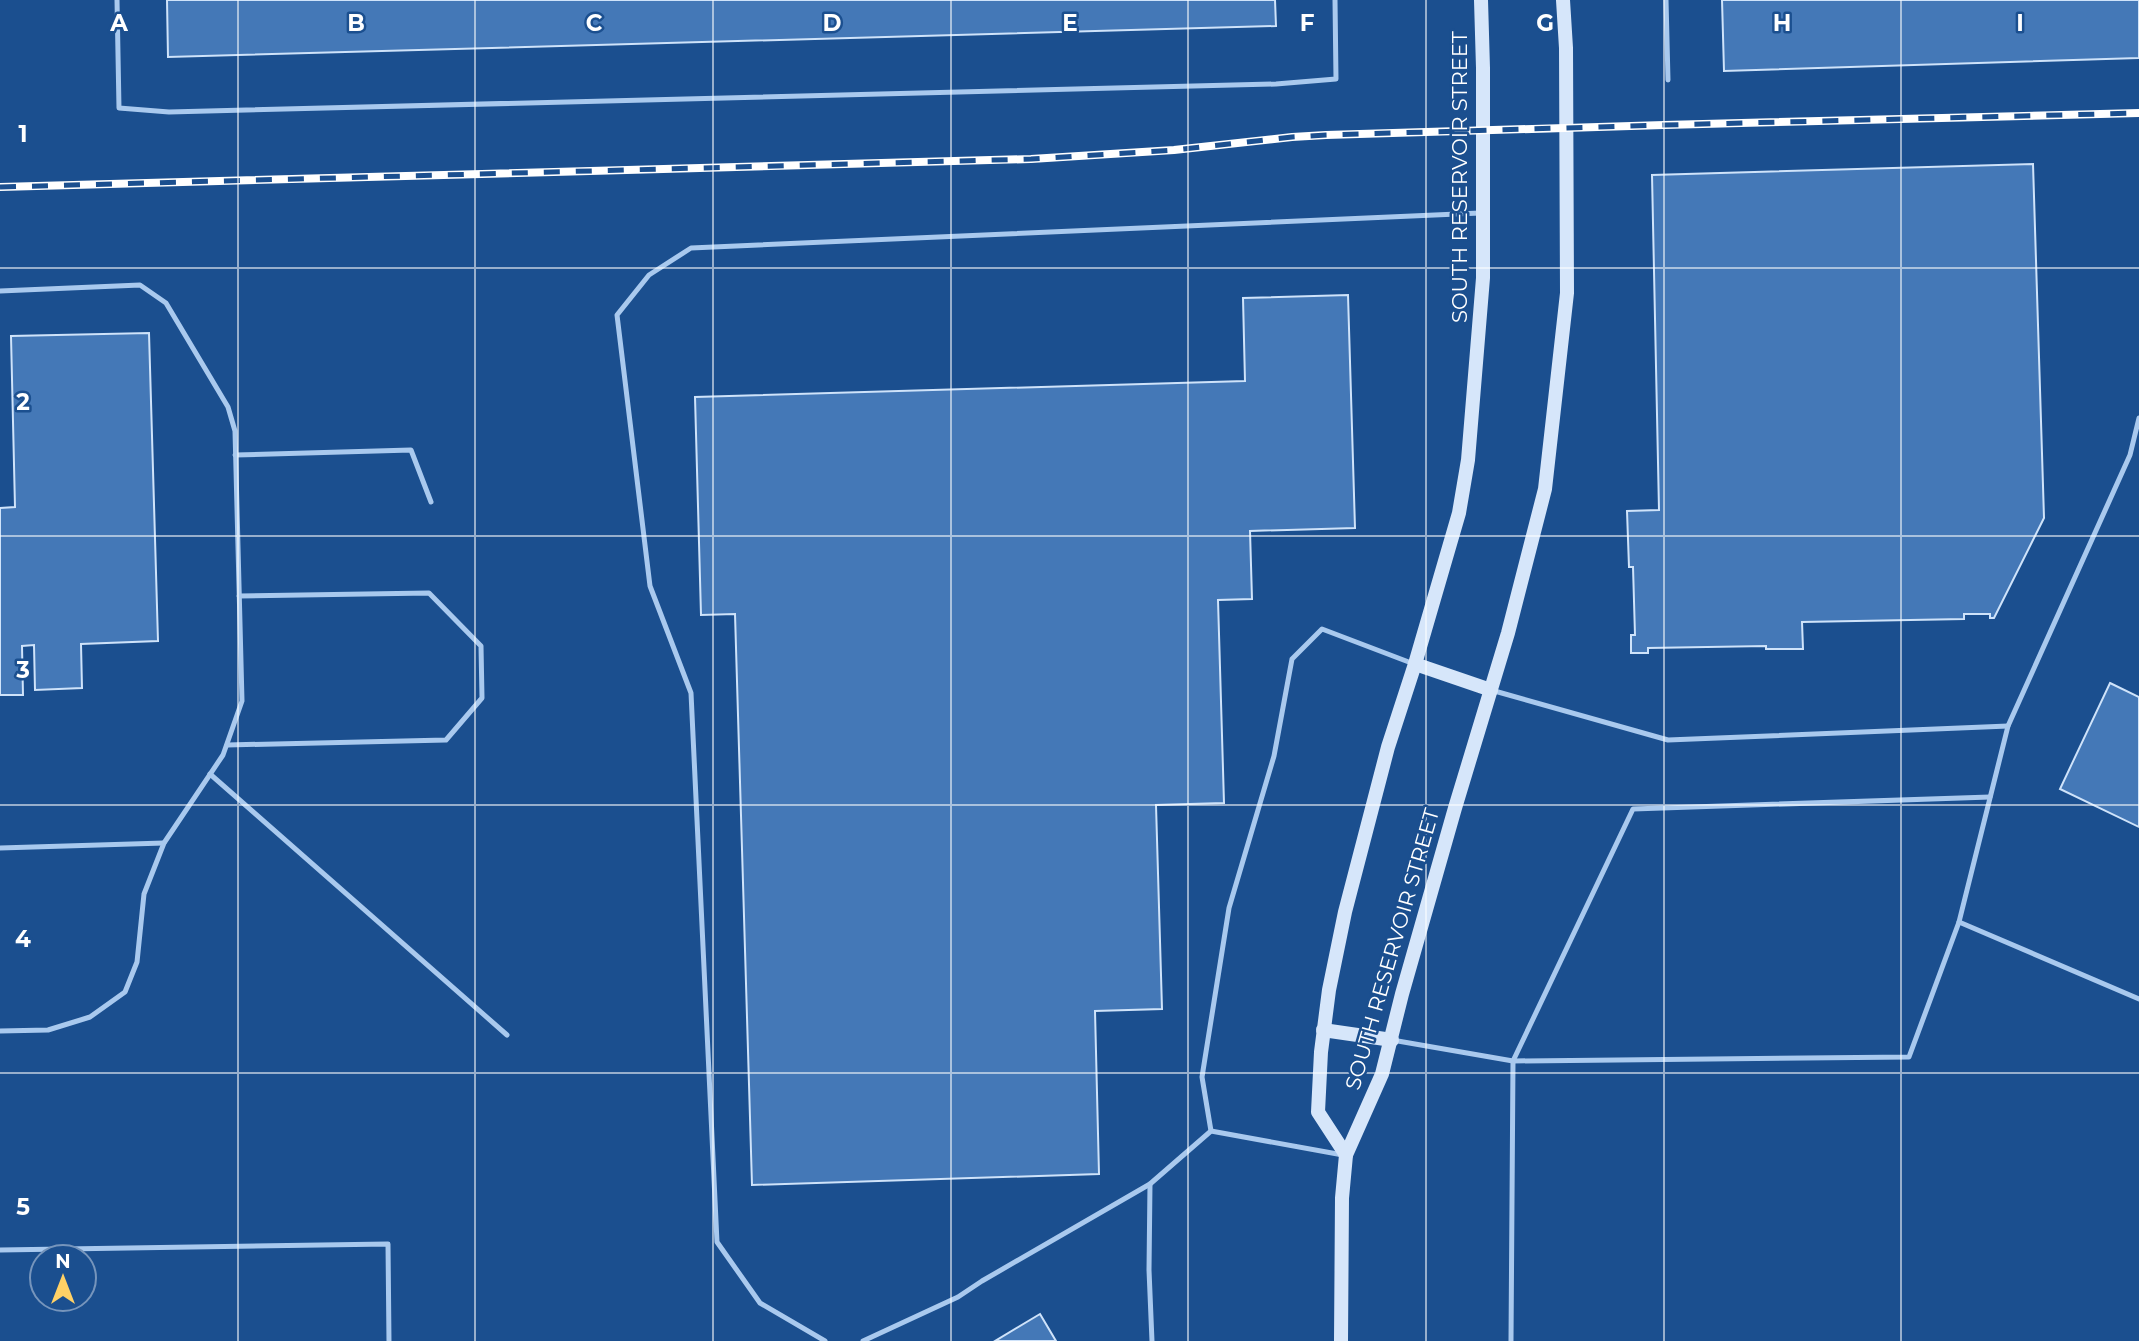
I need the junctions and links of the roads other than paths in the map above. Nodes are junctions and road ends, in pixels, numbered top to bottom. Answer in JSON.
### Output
{"nodes":[{"id":1,"x":117,"y":0,"type":"edge"},
{"id":2,"x":1335,"y":0,"type":"edge"},
{"id":3,"x":1480,"y":0,"type":"edge"},
{"id":4,"x":1563,"y":0,"type":"edge"},
{"id":5,"x":1666,"y":0,"type":"edge"},
{"id":6,"x":1668,"y":80,"type":"dead end"},
{"id":7,"x":1483,"y":213,"type":"junction"},
{"id":8,"x":0,"y":291,"type":"edge"},
{"id":9,"x":2139,"y":418,"type":"edge"},
{"id":10,"x":235,"y":455,"type":"junction"},
{"id":11,"x":431,"y":502,"type":"dead end"},
{"id":12,"x":239,"y":596,"type":"junction"},
{"id":13,"x":1415,"y":664,"type":"junction"},
{"id":14,"x":1491,"y":690,"type":"junction"},
{"id":15,"x":2008,"y":726,"type":"junction"},
{"id":16,"x":227,"y":745,"type":"junction"},
{"id":17,"x":210,"y":774,"type":"junction"},
{"id":18,"x":1990,"y":797,"type":"junction"},
{"id":19,"x":164,"y":843,"type":"junction"},
{"id":20,"x":0,"y":848,"type":"edge"},
{"id":21,"x":1959,"y":922,"type":"junction"},
{"id":22,"x":2139,"y":999,"type":"edge"},
{"id":23,"x":1323,"y":1030,"type":"junction"},
{"id":24,"x":0,"y":1031,"type":"edge"},
{"id":25,"x":507,"y":1035,"type":"dead end"},
{"id":26,"x":1392,"y":1040,"type":"junction"},
{"id":27,"x":1513,"y":1061,"type":"junction"},
{"id":28,"x":1211,"y":1130,"type":"junction"},
{"id":29,"x":1346,"y":1155,"type":"junction"},
{"id":30,"x":1150,"y":1184,"type":"junction"},
{"id":31,"x":0,"y":1250,"type":"edge"},
{"id":32,"x":389,"y":1341,"type":"edge"},
{"id":33,"x":825,"y":1341,"type":"edge"},
{"id":34,"x":863,"y":1341,"type":"edge"},
{"id":35,"x":1152,"y":1341,"type":"edge"},
{"id":36,"x":1341,"y":1341,"type":"edge"},
{"id":37,"x":1511,"y":1341,"type":"edge"}],
"edges":[{"from":1,"to":2,"type":"lane"},
{"from":3,"to":7,"type":"main road","name":"SOUTH RESERVOIR STREET"},
{"from":4,"to":14,"type":"main road","name":"SOUTH RESERVOIR STREET"},
{"from":5,"to":6,"type":"lane"},
{"from":7,"to":13,"type":"main road","name":"SOUTH RESERVOIR STREET"},
{"from":7,"to":33,"type":"lane"},
{"from":8,"to":10,"type":"lane"},
{"from":9,"to":15,"type":"lane"},
{"from":10,"to":11,"type":"lane"},
{"from":10,"to":12,"type":"lane"},
{"from":12,"to":16,"type":"lane"},
{"from":12,"to":16,"type":"lane"},
{"from":13,"to":14,"type":"main road"},
{"from":13,"to":23,"type":"main road","name":"SOUTH RESERVOIR STREET"},
{"from":13,"to":28,"type":"lane"},
{"from":14,"to":15,"type":"lane"},
{"from":14,"to":26,"type":"main road","name":"SOUTH RESERVOIR STREET"},
{"from":15,"to":18,"type":"lane"},
{"from":16,"to":17,"type":"lane"},
{"from":17,"to":19,"type":"lane"},
{"from":17,"to":25,"type":"lane"},
{"from":18,"to":21,"type":"lane"},
{"from":18,"to":27,"type":"lane"},
{"from":19,"to":20,"type":"lane"},
{"from":19,"to":24,"type":"lane"},
{"from":21,"to":22,"type":"lane"},
{"from":21,"to":27,"type":"lane"},
{"from":23,"to":26,"type":"main road"},
{"from":23,"to":29,"type":"main road","name":"SOUTH RESERVOIR STREET"},
{"from":26,"to":27,"type":"lane"},
{"from":26,"to":29,"type":"main road","name":"SOUTH RESERVOIR STREET"},
{"from":27,"to":37,"type":"lane"},
{"from":28,"to":29,"type":"lane"},
{"from":28,"to":30,"type":"lane"},
{"from":29,"to":36,"type":"main road"},
{"from":30,"to":34,"type":"lane"},
{"from":30,"to":35,"type":"lane"},
{"from":31,"to":32,"type":"lane"}]}
